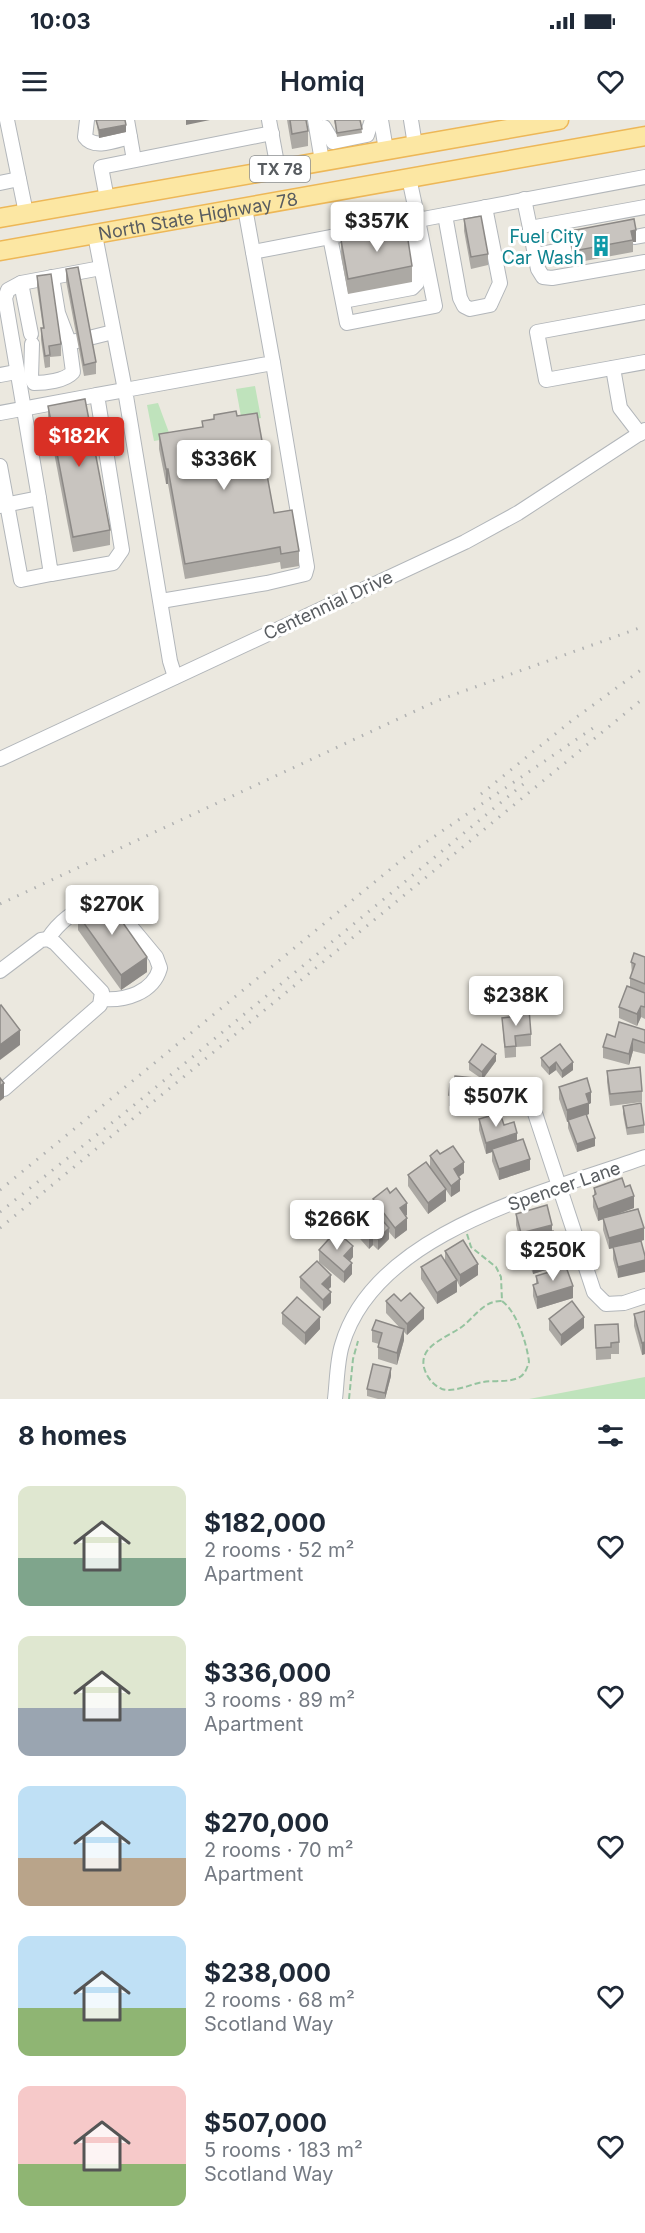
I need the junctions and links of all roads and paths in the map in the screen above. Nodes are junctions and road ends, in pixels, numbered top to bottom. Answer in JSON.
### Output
{"nodes":[{"id":1,"x":87,"y":120,"type":"edge"},
{"id":2,"x":127,"y":120,"type":"edge"},
{"id":3,"x":372,"y":120,"type":"edge"},
{"id":4,"x":381,"y":120,"type":"edge"},
{"id":5,"x":411,"y":120,"type":"edge"},
{"id":6,"x":559,"y":120,"type":"edge"},
{"id":7,"x":11,"y":121,"type":"edge"},
{"id":8,"x":322,"y":125,"type":"edge"},
{"id":9,"x":270,"y":127,"type":"edge"},
{"id":10,"x":645,"y":136,"type":"edge"},
{"id":11,"x":130,"y":137,"type":"junction"},
{"id":12,"x":401,"y":147,"type":"junction"},
{"id":13,"x":134,"y":160,"type":"junction"},
{"id":14,"x":322,"y":161,"type":"junction"},
{"id":15,"x":278,"y":169,"type":"junction"},
{"id":16,"x":645,"y":177,"type":"edge"},
{"id":17,"x":409,"y":178,"type":"junction"},
{"id":18,"x":19,"y":179,"type":"junction"},
{"id":19,"x":0,"y":183,"type":"edge"},
{"id":20,"x":524,"y":199,"type":"junction"},
{"id":21,"x":98,"y":201,"type":"junction"},
{"id":22,"x":485,"y":207,"type":"junction"},
{"id":23,"x":645,"y":207,"type":"edge"},
{"id":24,"x":245,"y":208,"type":"junction"},
{"id":25,"x":26,"y":213,"type":"junction"},
{"id":26,"x":445,"y":215,"type":"junction"},
{"id":27,"x":0,"y":218,"type":"edge"},
{"id":28,"x":412,"y":221,"type":"junction"},
{"id":29,"x":530,"y":228,"type":"junction"},
{"id":30,"x":95,"y":235,"type":"junction"},
{"id":31,"x":330,"y":237,"type":"junction"},
{"id":32,"x":571,"y":249,"type":"edge"},
{"id":33,"x":0,"y":251,"type":"edge"},
{"id":34,"x":253,"y":252,"type":"junction"},
{"id":35,"x":535,"y":255,"type":"junction"},
{"id":36,"x":645,"y":262,"type":"edge"},
{"id":37,"x":101,"y":268,"type":"junction"},
{"id":38,"x":52,"y":277,"type":"junction"},
{"id":39,"x":21,"y":283,"type":"junction"},
{"id":40,"x":4,"y":291,"type":"edge"},
{"id":41,"x":343,"y":301,"type":"junction"},
{"id":42,"x":645,"y":312,"type":"edge"},
{"id":43,"x":113,"y":332,"type":"junction"},
{"id":44,"x":78,"y":340,"type":"junction"},
{"id":45,"x":645,"y":362,"type":"edge"},
{"id":46,"x":273,"y":363,"type":"junction"},
{"id":47,"x":613,"y":368,"type":"junction"},
{"id":48,"x":16,"y":372,"type":"junction"},
{"id":49,"x":0,"y":375,"type":"edge"},
{"id":50,"x":125,"y":390,"type":"junction"},
{"id":51,"x":97,"y":395,"type":"junction"},
{"id":52,"x":22,"y":409,"type":"junction"},
{"id":53,"x":0,"y":413,"type":"edge"},
{"id":54,"x":642,"y":432,"type":"edge"},
{"id":55,"x":0,"y":466,"type":"edge"},
{"id":56,"x":39,"y":498,"type":"junction"},
{"id":57,"x":4,"y":505,"type":"edge"},
{"id":58,"x":51,"y":574,"type":"junction"},
{"id":59,"x":161,"y":602,"type":"junction"},
{"id":60,"x":175,"y":677,"type":"junction"},
{"id":61,"x":0,"y":759,"type":"edge"},
{"id":62,"x":48,"y":939,"type":"junction"},
{"id":63,"x":0,"y":971,"type":"edge"},
{"id":64,"x":102,"y":999,"type":"junction"},
{"id":65,"x":4,"y":1089,"type":"edge"},
{"id":66,"x":517,"y":1092,"type":"dead end"},
{"id":67,"x":645,"y":1157,"type":"edge"},
{"id":68,"x":560,"y":1187,"type":"junction"},
{"id":69,"x":460,"y":1236,"type":"dead end"},
{"id":70,"x":645,"y":1296,"type":"edge"},
{"id":71,"x":502,"y":1301,"type":"junction"},
{"id":72,"x":360,"y":1335,"type":"dead end"},
{"id":73,"x":335,"y":1399,"type":"edge"},
{"id":74,"x":349,"y":1399,"type":"edge"}],
"edges":[{"from":1,"to":11,"type":"street"},
{"from":2,"to":11,"type":"street"},
{"from":3,"to":8,"type":"street"},
{"from":4,"to":12,"type":"street"},
{"from":5,"to":12,"type":"street"},
{"from":6,"to":12,"type":"main road","name":"North State Highway 78","number":"TX 78"},
{"from":7,"to":18,"type":"street"},
{"from":8,"to":14,"type":"street"},
{"from":9,"to":13,"type":"street"},
{"from":9,"to":15,"type":"street"},
{"from":10,"to":17,"type":"main road","name":"North State Highway 78","number":"TX 78"},
{"from":11,"to":13,"type":"street"},
{"from":12,"to":14,"type":"main road","name":"North State Highway 78","number":"TX 78"},
{"from":12,"to":17,"type":"main road"},
{"from":13,"to":21,"type":"street"},
{"from":14,"to":15,"type":"main road","name":"North State Highway 78","number":"TX 78"},
{"from":15,"to":21,"type":"main road","name":"North State Highway 78","number":"TX 78"},
{"from":16,"to":20,"type":"street"},
{"from":17,"to":24,"type":"main road","name":"North State Highway 78","number":"TX 78"},
{"from":17,"to":28,"type":"street"},
{"from":18,"to":19,"type":"street"},
{"from":18,"to":25,"type":"street"},
{"from":20,"to":22,"type":"street"},
{"from":20,"to":29,"type":"street"},
{"from":21,"to":25,"type":"main road","name":"North State Highway 78","number":"TX 78"},
{"from":21,"to":30,"type":"main road"},
{"from":22,"to":26,"type":"street"},
{"from":22,"to":26,"type":"street"},
{"from":23,"to":29,"type":"street"},
{"from":24,"to":30,"type":"main road","name":"North State Highway 78","number":"TX 78"},
{"from":24,"to":34,"type":"street"},
{"from":25,"to":27,"type":"main road","name":"North State Highway 78","number":"TX 78"},
{"from":26,"to":28,"type":"street"},
{"from":28,"to":31,"type":"street"},
{"from":28,"to":41,"type":"street"},
{"from":28,"to":41,"type":"street"},
{"from":29,"to":35,"type":"street"},
{"from":30,"to":33,"type":"main road","name":"North State Highway 78","number":"TX 78"},
{"from":30,"to":37,"type":"street"},
{"from":31,"to":34,"type":"street"},
{"from":31,"to":41,"type":"street"},
{"from":32,"to":35,"type":"street"},
{"from":34,"to":46,"type":"street"},
{"from":35,"to":36,"type":"street"},
{"from":37,"to":38,"type":"street"},
{"from":37,"to":43,"type":"street"},
{"from":38,"to":39,"type":"street"},
{"from":38,"to":44,"type":"street"},
{"from":39,"to":40,"type":"street"},
{"from":39,"to":44,"type":"street"},
{"from":40,"to":48,"type":"street"},
{"from":42,"to":47,"type":"street"},
{"from":43,"to":44,"type":"street"},
{"from":43,"to":50,"type":"street"},
{"from":45,"to":47,"type":"street"},
{"from":46,"to":50,"type":"street"},
{"from":46,"to":59,"type":"street"},
{"from":47,"to":54,"type":"street"},
{"from":48,"to":49,"type":"street"},
{"from":48,"to":52,"type":"street"},
{"from":50,"to":51,"type":"street"},
{"from":50,"to":59,"type":"street"},
{"from":51,"to":52,"type":"street"},
{"from":51,"to":58,"type":"street"},
{"from":52,"to":53,"type":"street"},
{"from":52,"to":56,"type":"street"},
{"from":54,"to":60,"type":"street","name":"Centennial Drive"},
{"from":55,"to":57,"type":"street"},
{"from":56,"to":57,"type":"street"},
{"from":56,"to":58,"type":"street"},
{"from":57,"to":58,"type":"street"},
{"from":59,"to":60,"type":"street"},
{"from":60,"to":61,"type":"street","name":"Centennial Drive"},
{"from":62,"to":63,"type":"street"},
{"from":62,"to":64,"type":"street"},
{"from":62,"to":64,"type":"street"},
{"from":64,"to":65,"type":"street"},
{"from":66,"to":68,"type":"street"},
{"from":67,"to":68,"type":"street","name":"Spencer Lane"},
{"from":68,"to":70,"type":"street"},
{"from":68,"to":73,"type":"street","name":"Spencer Lane"},
{"from":69,"to":71,"type":"path"},
{"from":71,"to":71,"type":"path"},
{"from":72,"to":74,"type":"path"}]}
